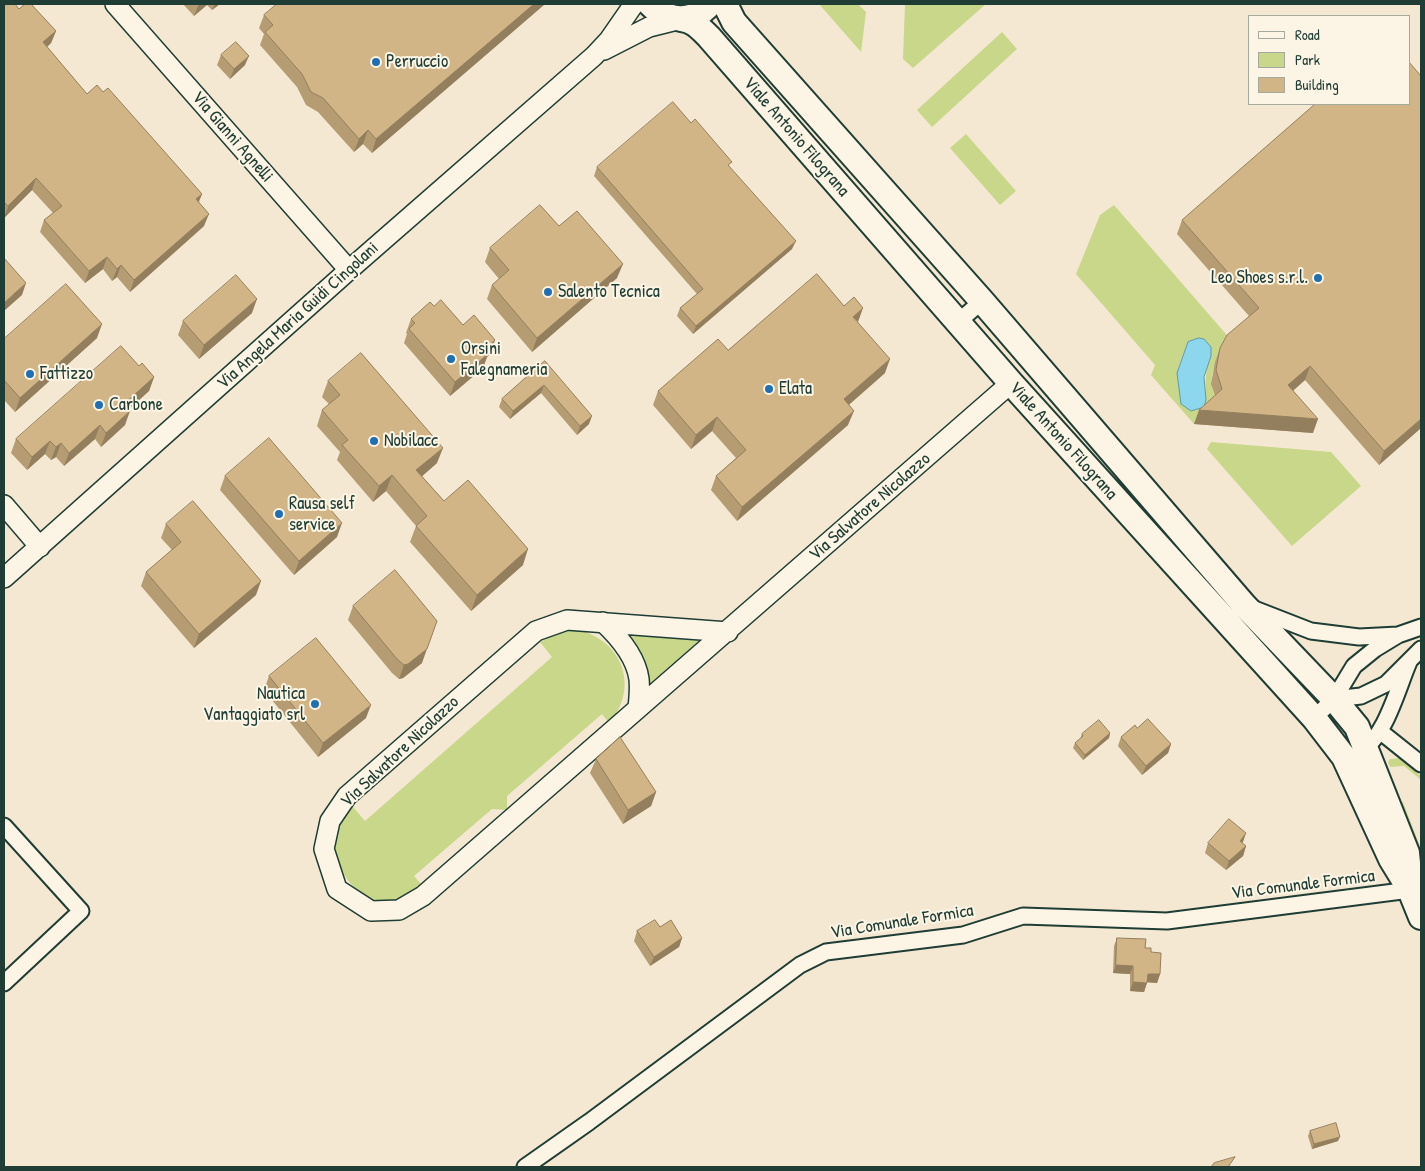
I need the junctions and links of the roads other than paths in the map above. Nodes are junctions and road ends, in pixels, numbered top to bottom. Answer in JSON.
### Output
{"nodes":[{"id":1,"x":116,"y":4,"type":"edge"},
{"id":2,"x":634,"y":4,"type":"edge"},
{"id":3,"x":650,"y":4,"type":"edge"},
{"id":4,"x":710,"y":4,"type":"edge"},
{"id":5,"x":725,"y":4,"type":"edge"},
{"id":6,"x":681,"y":19,"type":"junction"},
{"id":7,"x":594,"y":56,"type":"junction"},
{"id":8,"x":349,"y":270,"type":"junction"},
{"id":9,"x":982,"y":300,"type":"junction"},
{"id":10,"x":957,"y":323,"type":"junction"},
{"id":11,"x":1010,"y":383,"type":"junction"},
{"id":12,"x":4,"y":505,"type":"edge"},
{"id":13,"x":40,"y":547,"type":"junction"},
{"id":14,"x":4,"y":578,"type":"edge"},
{"id":15,"x":1244,"y":605,"type":"junction"},
{"id":16,"x":603,"y":622,"type":"junction"},
{"id":17,"x":1421,"y":627,"type":"edge"},
{"id":18,"x":728,"y":632,"type":"junction"},
{"id":19,"x":1398,"y":635,"type":"junction"},
{"id":20,"x":1421,"y":649,"type":"edge"},
{"id":21,"x":1409,"y":662,"type":"junction"},
{"id":22,"x":1334,"y":698,"type":"junction"},
{"id":23,"x":638,"y":708,"type":"junction"},
{"id":24,"x":1314,"y":718,"type":"junction"},
{"id":25,"x":1363,"y":746,"type":"junction"},
{"id":26,"x":1421,"y":764,"type":"edge"},
{"id":27,"x":4,"y":826,"type":"edge"},
{"id":28,"x":1410,"y":890,"type":"junction"},
{"id":29,"x":1421,"y":917,"type":"edge"},
{"id":30,"x":4,"y":983,"type":"edge"},
{"id":31,"x":525,"y":1167,"type":"edge"}],
"edges":[{"from":1,"to":8,"type":"street","name":"Via Gianni Agnelli"},
{"from":2,"to":7,"type":"street"},
{"from":3,"to":6,"type":"main road","name":"Viale Antonio Filograna"},
{"from":4,"to":6,"type":"main road"},
{"from":5,"to":9,"type":"main road","name":"Viale Antonio Filograna"},
{"from":6,"to":7,"type":"street"},
{"from":6,"to":10,"type":"main road","name":"Viale Antonio Filograna"},
{"from":7,"to":8,"type":"street","name":"Via Angela Maria Guidi Cingolani"},
{"from":8,"to":13,"type":"street","name":"Via Angela Maria Guidi Cingolani"},
{"from":9,"to":10,"type":"street"},
{"from":9,"to":15,"type":"main road","name":"Viale Antonio Filograna"},
{"from":10,"to":11,"type":"main road","name":"Viale Antonio Filograna"},
{"from":11,"to":18,"type":"street","name":"Via Salvatore Nicolazzo"},
{"from":11,"to":24,"type":"main road","name":"Viale Antonio Filograna"},
{"from":12,"to":13,"type":"street"},
{"from":13,"to":14,"type":"street","name":"Via Angela Maria Guidi Cingolani"},
{"from":15,"to":19,"type":"street"},
{"from":15,"to":22,"type":"main road","name":"Viale Antonio Filograna"},
{"from":16,"to":18,"type":"street","name":"Via Salvatore Nicolazzo"},
{"from":16,"to":23,"type":"street"},
{"from":16,"to":23,"type":"street","name":"Via Salvatore Nicolazzo"},
{"from":17,"to":19,"type":"street"},
{"from":18,"to":23,"type":"street","name":"Via Salvatore Nicolazzo"},
{"from":19,"to":22,"type":"street"},
{"from":20,"to":21,"type":"street"},
{"from":21,"to":22,"type":"street"},
{"from":21,"to":25,"type":"street"},
{"from":22,"to":24,"type":"street"},
{"from":22,"to":25,"type":"main road","name":"Viale Antonio Filograna"},
{"from":24,"to":25,"type":"main road","name":"Viale Antonio Filograna"},
{"from":25,"to":26,"type":"street"},
{"from":25,"to":28,"type":"main road","name":"Viale Antonio Filograna"},
{"from":27,"to":30,"type":"street"},
{"from":28,"to":29,"type":"main road","name":"Viale Antonio Filograna"},
{"from":28,"to":31,"type":"street","name":"Via Comunale Formica"}]}
